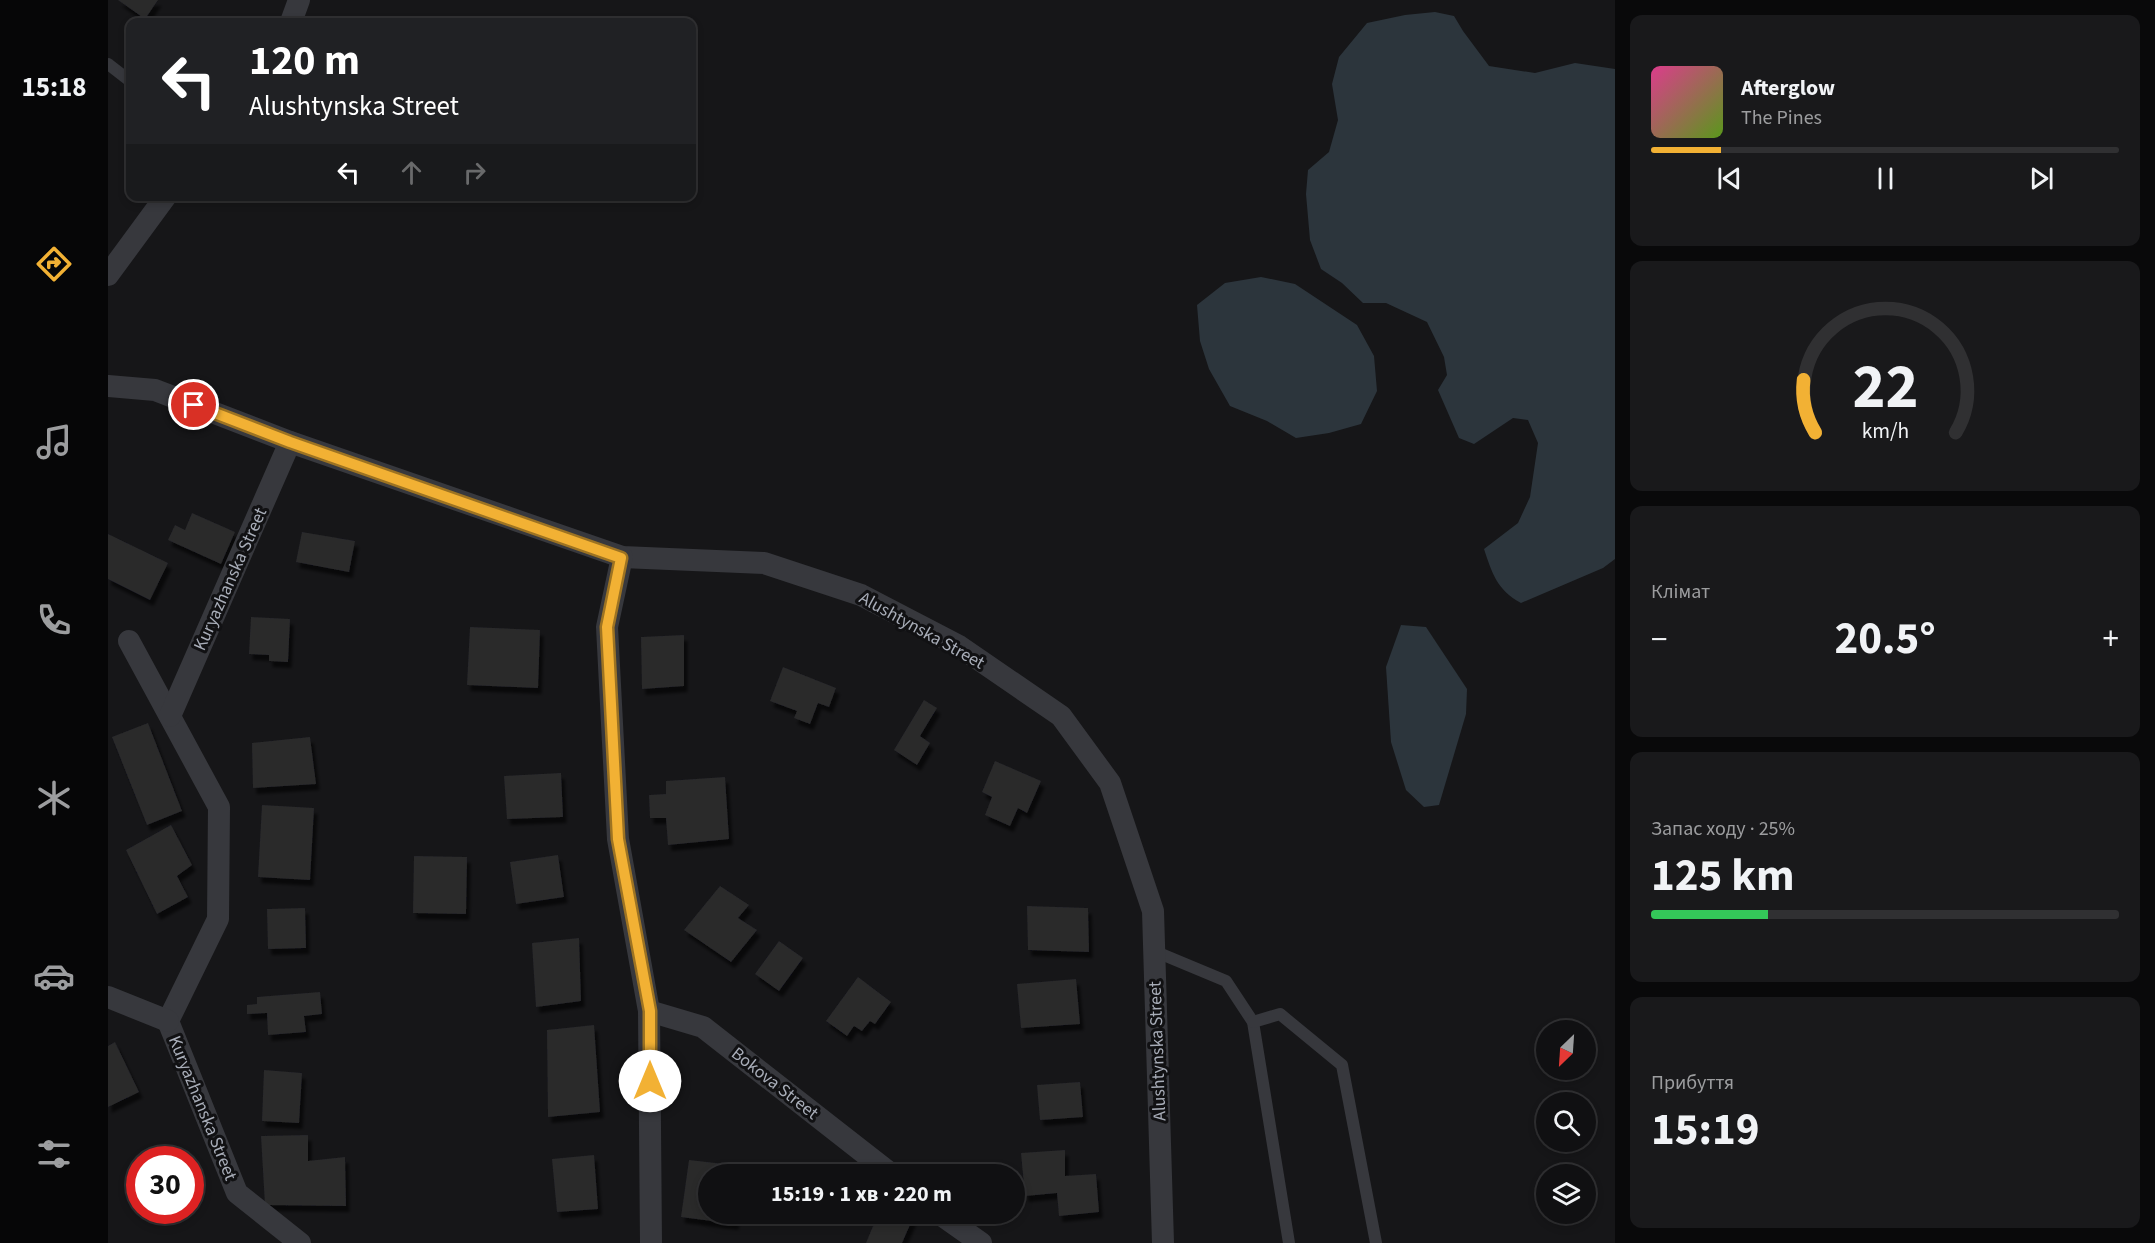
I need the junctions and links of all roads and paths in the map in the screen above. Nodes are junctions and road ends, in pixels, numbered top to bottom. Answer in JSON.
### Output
{"nodes":[{"id":1,"x":299,"y":0,"type":"edge"},
{"id":2,"x":292,"y":18,"type":"edge"},
{"id":3,"x":108,"y":64,"type":"edge"},
{"id":4,"x":126,"y":78,"type":"edge"},
{"id":5,"x":162,"y":201,"type":"edge"},
{"id":6,"x":108,"y":276,"type":"edge"},
{"id":7,"x":108,"y":386,"type":"edge"},
{"id":8,"x":290,"y":442,"type":"junction"},
{"id":9,"x":621,"y":558,"type":"junction"},
{"id":10,"x":129,"y":641,"type":"dead end"},
{"id":11,"x":170,"y":716,"type":"junction"},
{"id":12,"x":1154,"y":951,"type":"junction"},
{"id":13,"x":108,"y":997,"type":"edge"},
{"id":14,"x":650,"y":1011,"type":"junction"},
{"id":15,"x":168,"y":1021,"type":"junction"},
{"id":16,"x":1253,"y":1022,"type":"junction"},
{"id":17,"x":878,"y":1164,"type":"edge"},
{"id":18,"x":954,"y":1224,"type":"edge"},
{"id":19,"x":300,"y":1243,"type":"edge"},
{"id":20,"x":651,"y":1243,"type":"edge"},
{"id":21,"x":981,"y":1243,"type":"edge"},
{"id":22,"x":1163,"y":1243,"type":"edge"},
{"id":23,"x":1289,"y":1243,"type":"edge"},
{"id":24,"x":1376,"y":1243,"type":"edge"}],
"edges":[{"from":1,"to":2,"type":"street"},
{"from":3,"to":4,"type":"lane"},
{"from":5,"to":6,"type":"street"},
{"from":7,"to":8,"type":"street","name":"Alushtynska Street"},
{"from":8,"to":9,"type":"street","name":"Alushtynska Street"},
{"from":8,"to":11,"type":"street","name":"Kuryazhanska Street"},
{"from":9,"to":12,"type":"street","name":"Alushtynska Street"},
{"from":9,"to":14,"type":"street"},
{"from":10,"to":11,"type":"street","name":"Kuryazhanska Street"},
{"from":11,"to":15,"type":"street","name":"Kuryazhanska Street"},
{"from":12,"to":16,"type":"lane"},
{"from":12,"to":22,"type":"street","name":"Alushtynska Street"},
{"from":13,"to":15,"type":"street"},
{"from":14,"to":17,"type":"street","name":"Bokova Street"},
{"from":14,"to":20,"type":"street"},
{"from":15,"to":19,"type":"street","name":"Kuryazhanska Street"},
{"from":16,"to":23,"type":"lane"},
{"from":16,"to":24,"type":"lane"},
{"from":18,"to":21,"type":"street"}]}
